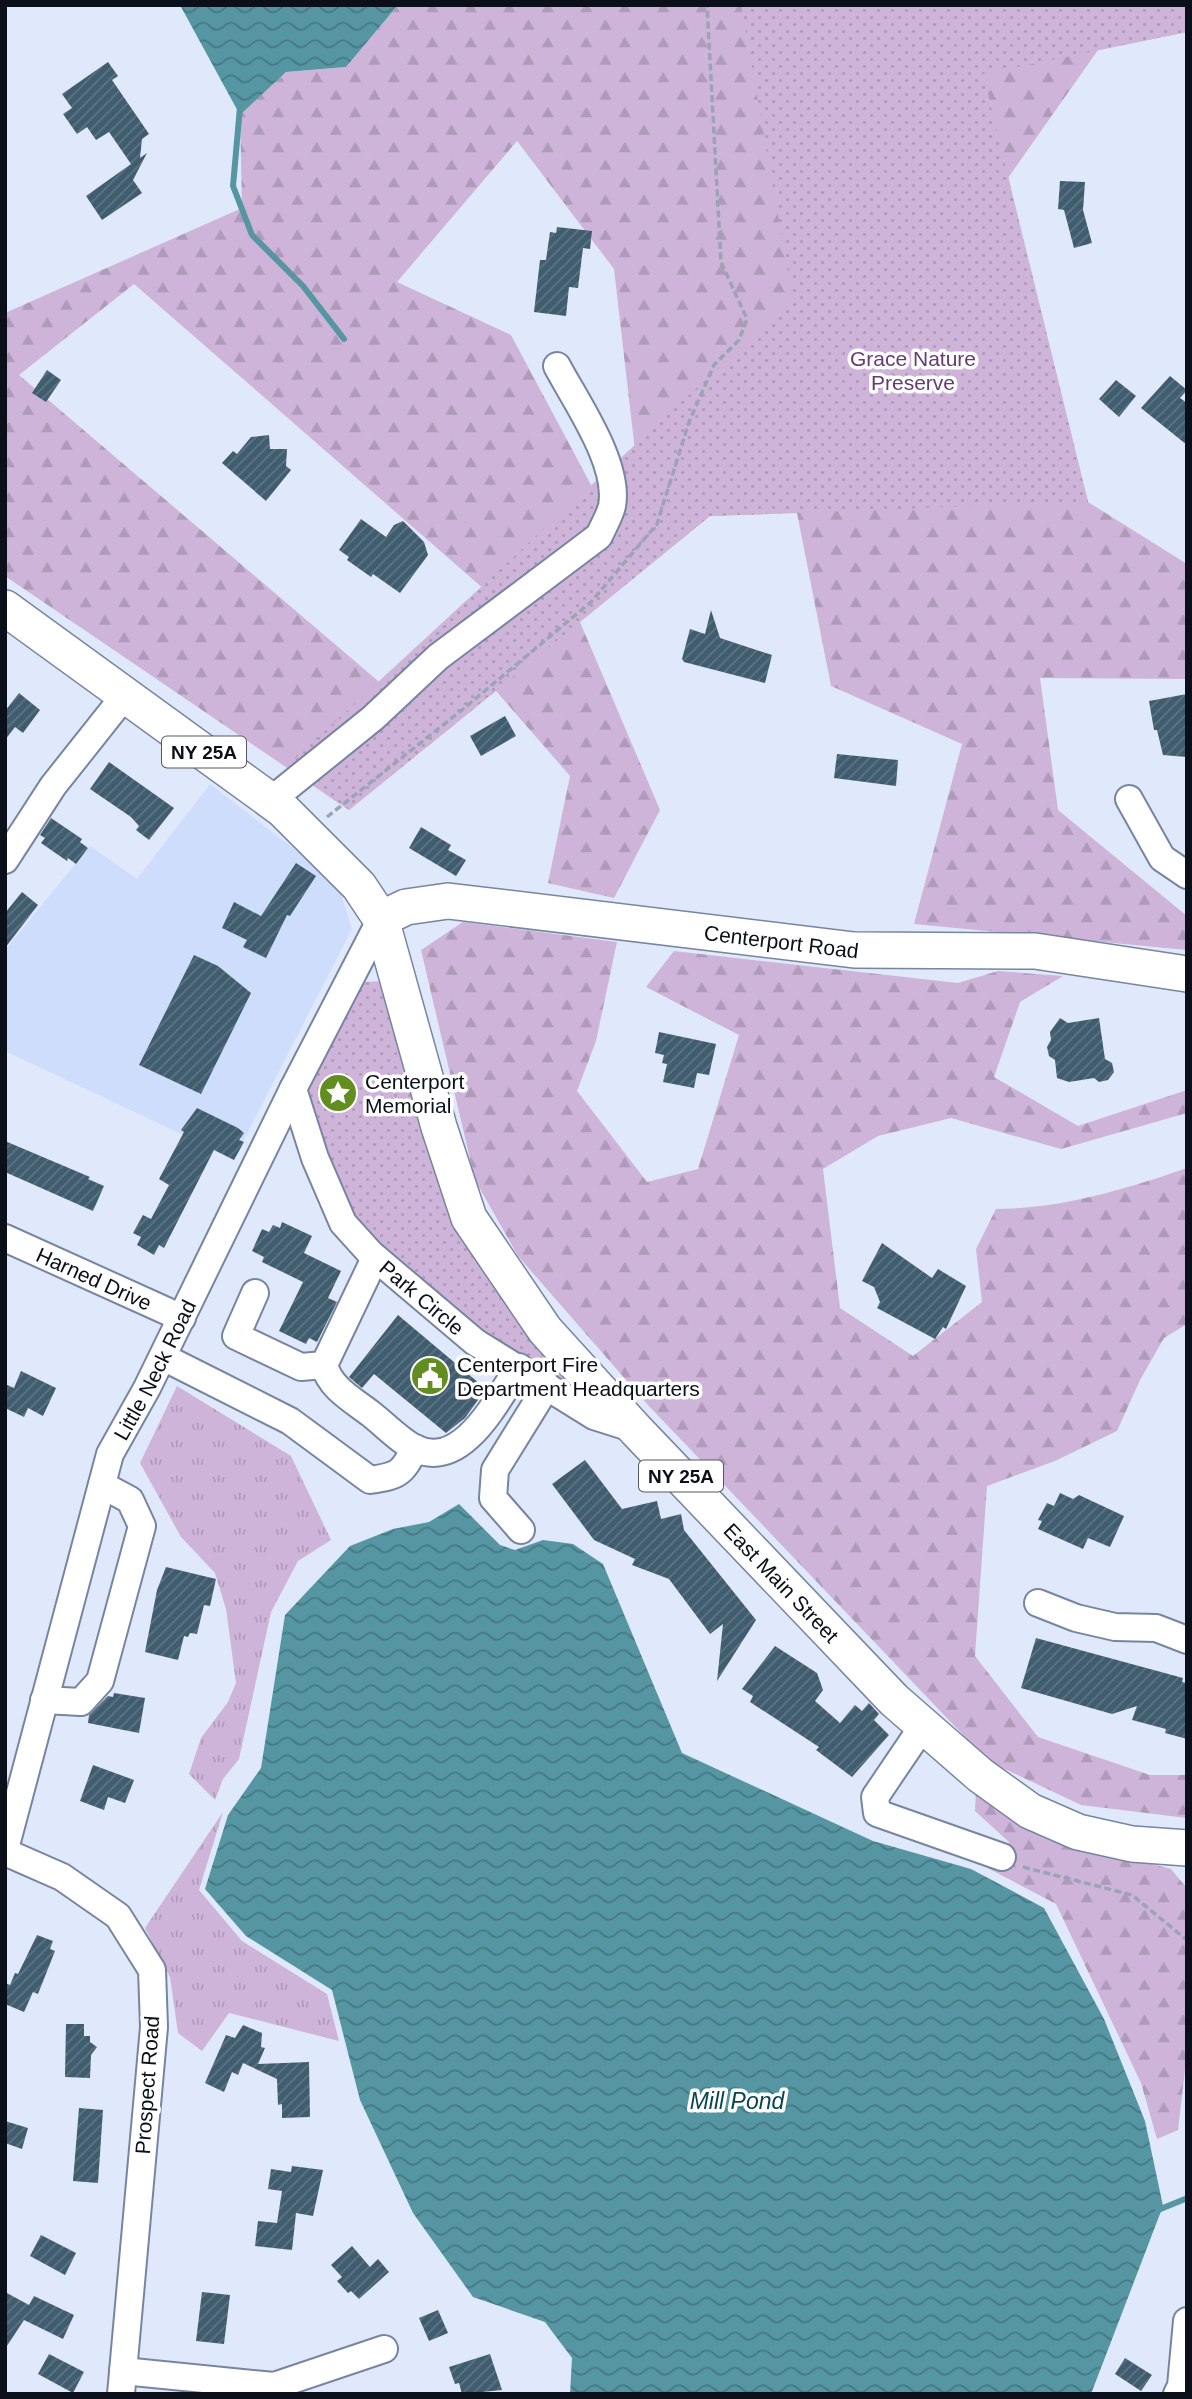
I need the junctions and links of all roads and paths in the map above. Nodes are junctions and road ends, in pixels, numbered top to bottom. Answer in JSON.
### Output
{"nodes":[{"id":1,"x":557,"y":366,"type":"dead end"},
{"id":2,"x":5,"y":608,"type":"edge"},
{"id":3,"x":126,"y":694,"type":"junction"},
{"id":4,"x":1129,"y":799,"type":"dead end"},
{"id":5,"x":270,"y":801,"type":"junction"},
{"id":6,"x":5,"y":860,"type":"edge"},
{"id":7,"x":1187,"y":874,"type":"edge"},
{"id":8,"x":381,"y":919,"type":"junction"},
{"id":9,"x":1187,"y":974,"type":"edge"},
{"id":10,"x":293,"y":1089,"type":"junction"},
{"id":11,"x":5,"y":1238,"type":"edge"},
{"id":12,"x":375,"y":1258,"type":"junction"},
{"id":13,"x":255,"y":1293,"type":"dead end"},
{"id":14,"x":182,"y":1318,"type":"junction"},
{"id":15,"x":163,"y":1357,"type":"junction"},
{"id":16,"x":324,"y":1365,"type":"junction"},
{"id":17,"x":519,"y":1367,"type":"junction"},
{"id":18,"x":547,"y":1386,"type":"junction"},
{"id":19,"x":636,"y":1430,"type":"junction"},
{"id":20,"x":415,"y":1448,"type":"junction"},
{"id":21,"x":102,"y":1485,"type":"junction"},
{"id":22,"x":521,"y":1530,"type":"dead end"},
{"id":23,"x":1038,"y":1603,"type":"dead end"},
{"id":24,"x":1187,"y":1640,"type":"edge"},
{"id":25,"x":44,"y":1700,"type":"junction"},
{"id":26,"x":923,"y":1726,"type":"junction"},
{"id":27,"x":1187,"y":1848,"type":"edge"},
{"id":28,"x":5,"y":1850,"type":"edge"},
{"id":29,"x":1002,"y":1857,"type":"joint"},
{"id":30,"x":1187,"y":1940,"type":"edge"},
{"id":31,"x":1187,"y":2321,"type":"edge"},
{"id":32,"x":384,"y":2349,"type":"dead end"},
{"id":33,"x":122,"y":2382,"type":"edge"},
{"id":34,"x":1177,"y":2394,"type":"edge"}],
"edges":[{"from":1,"to":5,"type":"street"},
{"from":2,"to":3,"type":"main road","number":"NY 25A"},
{"from":3,"to":5,"type":"main road","number":"NY 25A"},
{"from":3,"to":6,"type":"street"},
{"from":4,"to":7,"type":"street"},
{"from":5,"to":8,"type":"main road","number":"NY 25A"},
{"from":8,"to":9,"type":"main road","name":"Centerport Road"},
{"from":8,"to":10,"type":"street","name":"Little Neck Road"},
{"from":8,"to":19,"type":"main road","name":"East Main Street","number":"NY 25A"},
{"from":10,"to":12,"type":"street","name":"Park Circle"},
{"from":10,"to":14,"type":"street","name":"Little Neck Road"},
{"from":11,"to":14,"type":"street","name":"Harned Drive"},
{"from":12,"to":16,"type":"street"},
{"from":12,"to":17,"type":"street","name":"Park Circle"},
{"from":13,"to":16,"type":"street"},
{"from":14,"to":15,"type":"street","name":"Little Neck Road"},
{"from":15,"to":20,"type":"street"},
{"from":15,"to":21,"type":"street","name":"Little Neck Road"},
{"from":16,"to":20,"type":"street"},
{"from":17,"to":18,"type":"street","name":"Park Circle"},
{"from":17,"to":20,"type":"street"},
{"from":18,"to":19,"type":"street","name":"Park Circle"},
{"from":18,"to":22,"type":"street"},
{"from":19,"to":26,"type":"main road","name":"East Main Street","number":"NY 25A"},
{"from":21,"to":25,"type":"street","name":"Little Neck Road"},
{"from":21,"to":25,"type":"street"},
{"from":23,"to":24,"type":"street"},
{"from":25,"to":28,"type":"street","name":"Little Neck Road"},
{"from":26,"to":27,"type":"main road","name":"East Main Street","number":"NY 25A"},
{"from":26,"to":29,"type":"street"},
{"from":28,"to":33,"type":"street","name":"Prospect Road"},
{"from":29,"to":30,"type":"path"},
{"from":31,"to":34,"type":"street"},
{"from":32,"to":33,"type":"street"}]}
